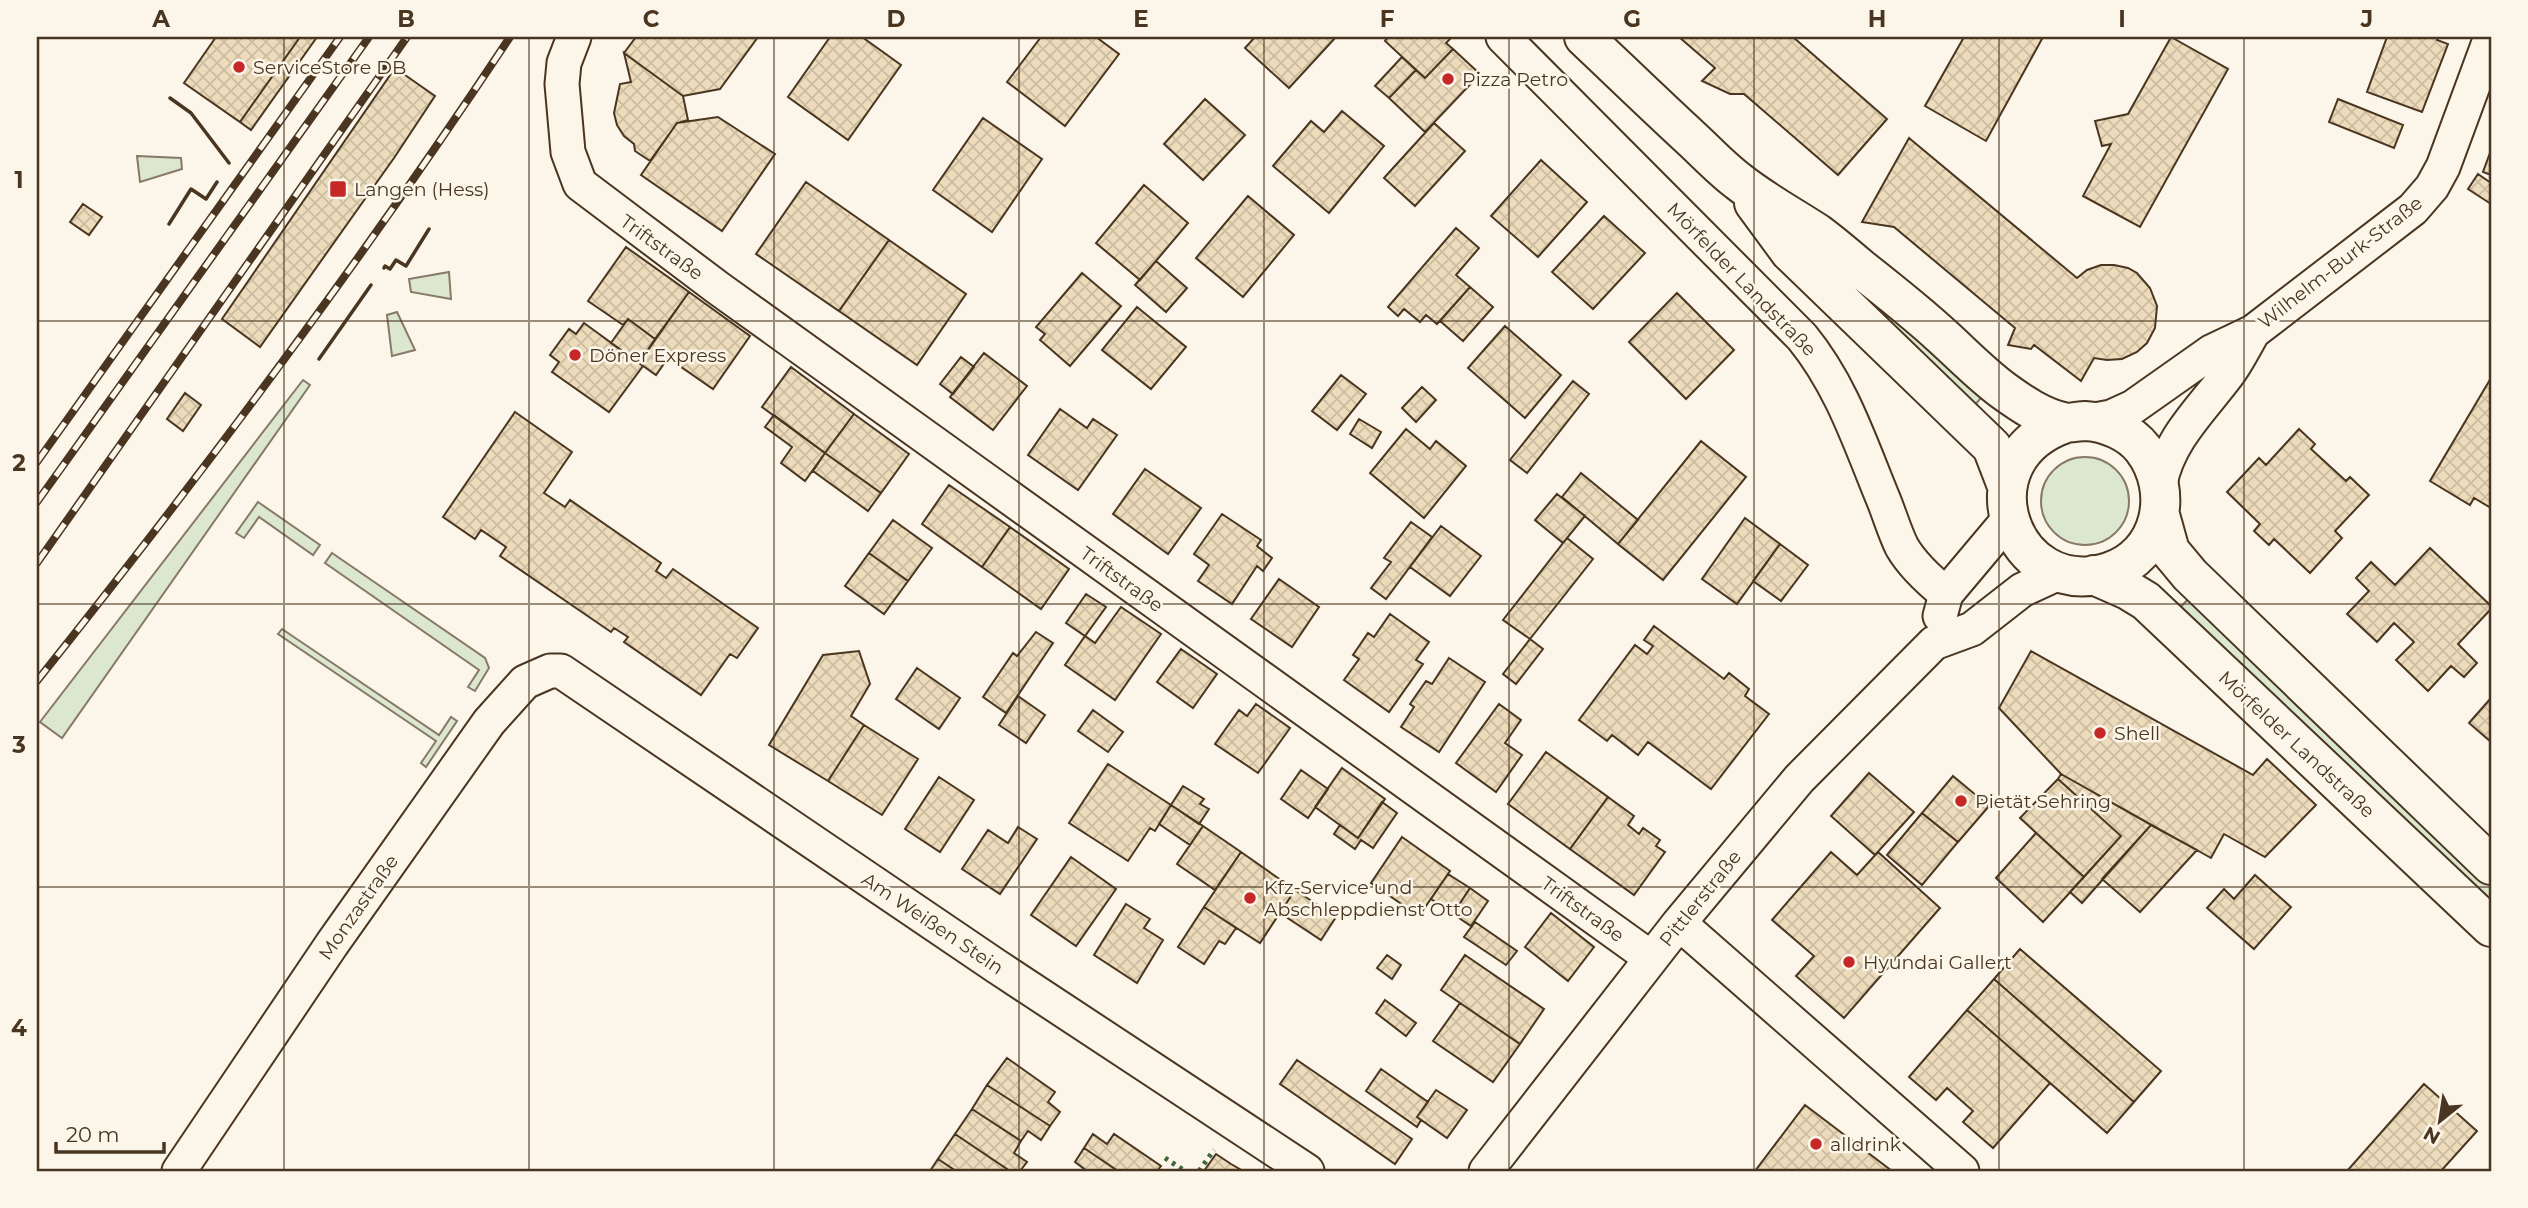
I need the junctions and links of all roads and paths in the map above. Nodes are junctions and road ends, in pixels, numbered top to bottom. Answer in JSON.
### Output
{"nodes":[{"id":1,"x":574,"y":37,"type":"edge"},
{"id":2,"x":1503,"y":37,"type":"edge"},
{"id":3,"x":1584,"y":37,"type":"edge"},
{"id":4,"x":2491,"y":37,"type":"edge"},
{"id":5,"x":1738,"y":181,"type":"junction"},
{"id":6,"x":2253,"y":332,"type":"junction"},
{"id":7,"x":2078,"y":422,"type":"junction"},
{"id":8,"x":2160,"y":500,"type":"junction"},
{"id":9,"x":2008,"y":503,"type":"junction"},
{"id":10,"x":2077,"y":574,"type":"junction"},
{"id":11,"x":1946,"y":594,"type":"junction"},
{"id":12,"x":1934,"y":643,"type":"junction"},
{"id":13,"x":561,"y":671,"type":"joint"},
{"id":14,"x":2491,"y":865,"type":"edge"},
{"id":15,"x":1679,"y":923,"type":"junction"},
{"id":16,"x":2491,"y":927,"type":"edge"},
{"id":17,"x":1651,"y":958,"type":"junction"},
{"id":18,"x":179,"y":1171,"type":"edge"},
{"id":19,"x":1307,"y":1171,"type":"edge"},
{"id":20,"x":1486,"y":1171,"type":"edge"},
{"id":21,"x":1962,"y":1171,"type":"edge"}],
"edges":[{"from":1,"to":17,"type":"street","name":"Triftstraße"},
{"from":2,"to":11,"type":"street","name":"Mörfelder Landstraße"},
{"from":3,"to":5,"type":"main road","name":"Mörfelder Landstraße"},
{"from":4,"to":6,"type":"street","name":"Wilhelm-Burk-Straße"},
{"from":5,"to":7,"type":"main road","name":"Mörfelder Landstraße"},
{"from":5,"to":9,"type":"main road","name":"Mörfelder Landstraße"},
{"from":6,"to":7,"type":"street","name":"Wilhelm-Burk-Straße"},
{"from":6,"to":8,"type":"street","name":"Wilhelm-Burk-Straße"},
{"from":7,"to":8,"type":"main road","name":"Mörfelder Landstraße"},
{"from":7,"to":9,"type":"main road"},
{"from":8,"to":10,"type":"main road"},
{"from":8,"to":14,"type":"main road","name":"Mörfelder Landstraße"},
{"from":9,"to":10,"type":"main road","name":"Mörfelder Landstraße"},
{"from":9,"to":11,"type":"street"},
{"from":10,"to":12,"type":"street","name":"Pittlerstraße"},
{"from":10,"to":16,"type":"main road","name":"Mörfelder Landstraße"},
{"from":11,"to":12,"type":"street"},
{"from":12,"to":15,"type":"street","name":"Pittlerstraße"},
{"from":13,"to":18,"type":"street","name":"Monzastraße"},
{"from":13,"to":19,"type":"street","name":"Am Weißen Stein"},
{"from":15,"to":17,"type":"street","name":"Pittlerstraße"},
{"from":15,"to":21,"type":"street"},
{"from":17,"to":20,"type":"street","name":"Pittlerstraße"}]}
